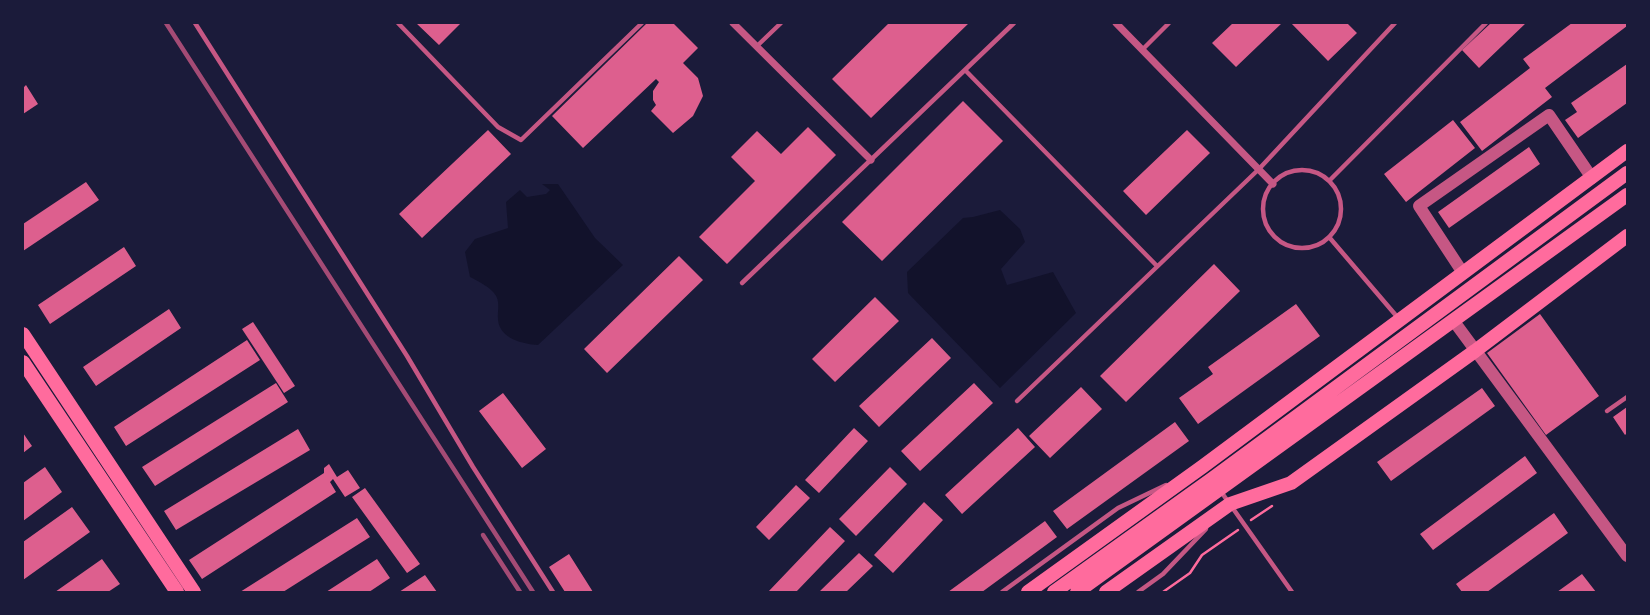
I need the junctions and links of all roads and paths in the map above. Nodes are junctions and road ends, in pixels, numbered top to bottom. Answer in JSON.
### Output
{"nodes":[{"id":1,"x":195,"y":23,"type":"edge"},
{"id":2,"x":398,"y":23,"type":"edge"},
{"id":3,"x":642,"y":23,"type":"edge"},
{"id":4,"x":733,"y":23,"type":"edge"},
{"id":5,"x":780,"y":23,"type":"edge"},
{"id":6,"x":1014,"y":23,"type":"edge"},
{"id":7,"x":1116,"y":23,"type":"edge"},
{"id":8,"x":1169,"y":23,"type":"edge"},
{"id":9,"x":1395,"y":23,"type":"edge"},
{"id":10,"x":1486,"y":23,"type":"edge"},
{"id":11,"x":757,"y":46,"type":"junction"},
{"id":12,"x":1142,"y":50,"type":"junction"},
{"id":13,"x":965,"y":70,"type":"junction"},
{"id":14,"x":1627,"y":151,"type":"edge"},
{"id":15,"x":871,"y":160,"type":"junction"},
{"id":16,"x":1258,"y":170,"type":"junction"},
{"id":17,"x":1627,"y":173,"type":"edge"},
{"id":18,"x":1592,"y":178,"type":"junction"},
{"id":19,"x":1329,"y":181,"type":"junction"},
{"id":20,"x":1273,"y":184,"type":"junction"},
{"id":21,"x":1627,"y":195,"type":"edge"},
{"id":22,"x":1627,"y":236,"type":"edge"},
{"id":23,"x":1329,"y":237,"type":"junction"},
{"id":24,"x":1157,"y":266,"type":"junction"},
{"id":25,"x":1464,"y":273,"type":"junction"},
{"id":26,"x":742,"y":283,"type":"dead end"},
{"id":27,"x":1400,"y":320,"type":"junction"},
{"id":28,"x":1452,"y":320,"type":"junction"},
{"id":29,"x":1412,"y":332,"type":"junction"},
{"id":30,"x":23,"y":334,"type":"edge"},
{"id":31,"x":1475,"y":351,"type":"junction"},
{"id":32,"x":23,"y":362,"type":"edge"},
{"id":33,"x":1627,"y":397,"type":"edge"},
{"id":34,"x":1017,"y":401,"type":"dead end"},
{"id":35,"x":1607,"y":411,"type":"dead end"},
{"id":36,"x":1202,"y":467,"type":"junction"},
{"id":37,"x":1220,"y":490,"type":"junction"},
{"id":38,"x":1230,"y":503,"type":"junction"},
{"id":39,"x":1627,"y":556,"type":"edge"},
{"id":40,"x":177,"y":592,"type":"edge"},
{"id":41,"x":194,"y":592,"type":"edge"},
{"id":42,"x":553,"y":592,"type":"edge"},
{"id":43,"x":1002,"y":592,"type":"edge"},
{"id":44,"x":1028,"y":592,"type":"edge"},
{"id":45,"x":1054,"y":592,"type":"edge"},
{"id":46,"x":1077,"y":592,"type":"edge"},
{"id":47,"x":1106,"y":592,"type":"edge"},
{"id":48,"x":1138,"y":592,"type":"edge"},
{"id":49,"x":1292,"y":592,"type":"edge"}],
"edges":[{"from":1,"to":42,"type":"lane"},
{"from":2,"to":3,"type":"lane"},
{"from":4,"to":11,"type":"street"},
{"from":5,"to":11,"type":"lane"},
{"from":6,"to":13,"type":"lane"},
{"from":7,"to":12,"type":"street"},
{"from":8,"to":12,"type":"lane"},
{"from":9,"to":16,"type":"lane"},
{"from":10,"to":19,"type":"lane"},
{"from":11,"to":15,"type":"street"},
{"from":12,"to":16,"type":"street"},
{"from":13,"to":15,"type":"lane"},
{"from":13,"to":24,"type":"lane"},
{"from":14,"to":18,"type":"main road"},
{"from":15,"to":26,"type":"lane"},
{"from":16,"to":20,"type":"street"},
{"from":16,"to":24,"type":"lane"},
{"from":17,"to":29,"type":"main road"},
{"from":18,"to":25,"type":"main road"},
{"from":18,"to":25,"type":"street"},
{"from":19,"to":20,"type":"lane"},
{"from":19,"to":23,"type":"lane"},
{"from":20,"to":23,"type":"lane"},
{"from":21,"to":28,"type":"main road"},
{"from":22,"to":31,"type":"main road"},
{"from":23,"to":27,"type":"lane"},
{"from":24,"to":34,"type":"lane"},
{"from":25,"to":27,"type":"main road"},
{"from":27,"to":29,"type":"lane"},
{"from":27,"to":36,"type":"main road"},
{"from":28,"to":31,"type":"street"},
{"from":28,"to":37,"type":"main road"},
{"from":29,"to":45,"type":"main road"},
{"from":30,"to":41,"type":"main road"},
{"from":31,"to":38,"type":"main road"},
{"from":31,"to":39,"type":"street"},
{"from":32,"to":40,"type":"main road"},
{"from":33,"to":35,"type":"lane"},
{"from":36,"to":43,"type":"lane"},
{"from":36,"to":44,"type":"main road"},
{"from":37,"to":38,"type":"lane"},
{"from":37,"to":46,"type":"main road"},
{"from":38,"to":47,"type":"main road"},
{"from":38,"to":48,"type":"lane"},
{"from":38,"to":49,"type":"lane"}]}
